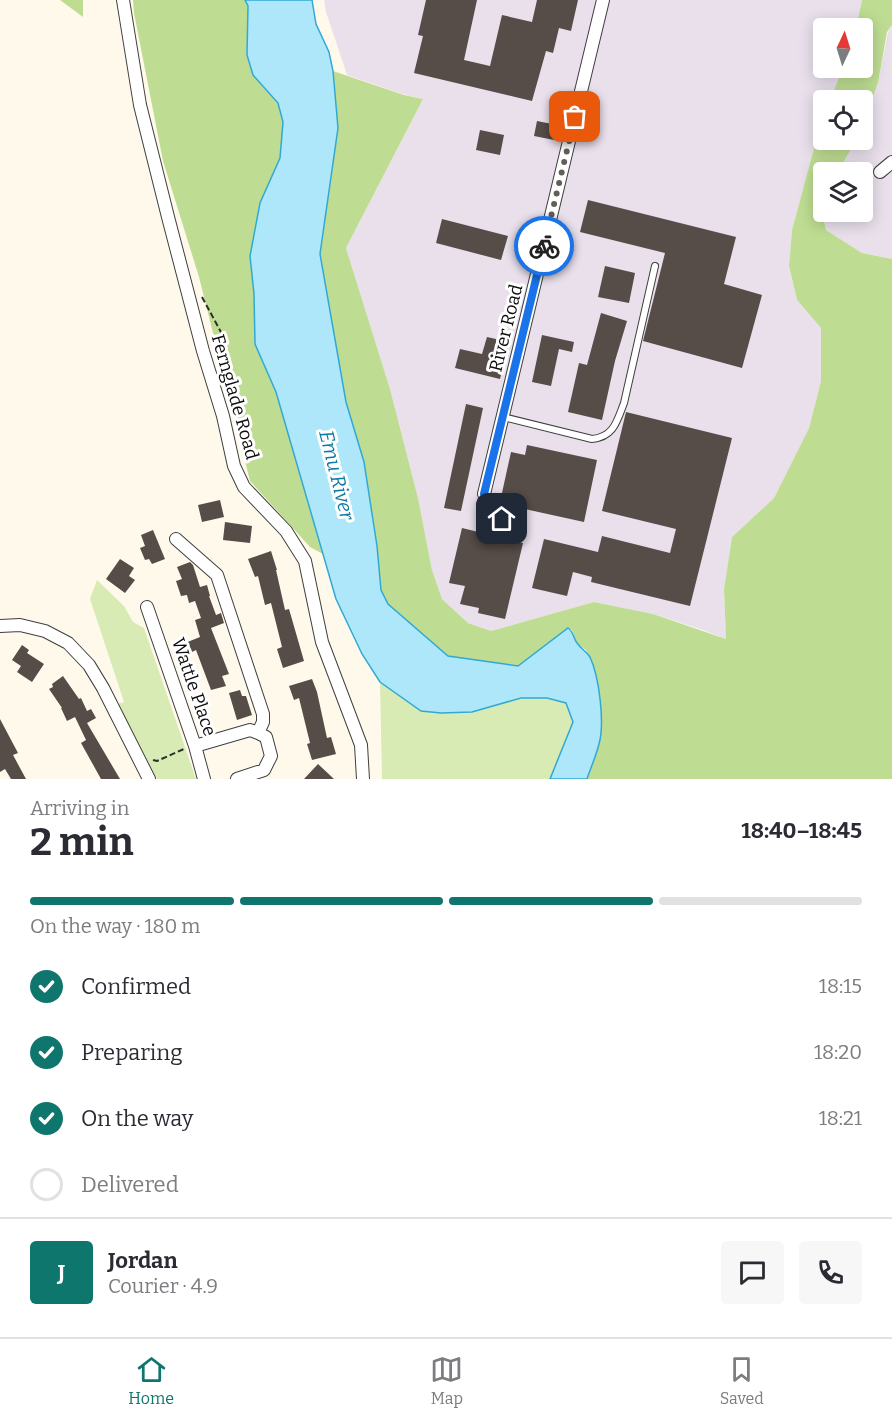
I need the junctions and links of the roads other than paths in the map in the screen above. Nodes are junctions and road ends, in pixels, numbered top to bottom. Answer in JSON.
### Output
{"nodes":[{"id":1,"x":123,"y":0,"type":"edge"},
{"id":2,"x":603,"y":0,"type":"edge"},
{"id":3,"x":892,"y":162,"type":"edge"},
{"id":4,"x":880,"y":172,"type":"dead end"},
{"id":5,"x":655,"y":266,"type":"dead end"},
{"id":6,"x":503,"y":417,"type":"junction"},
{"id":7,"x":502,"y":519,"type":"dead end"},
{"id":8,"x":176,"y":539,"type":"dead end"},
{"id":9,"x":147,"y":607,"type":"dead end"},
{"id":10,"x":0,"y":626,"type":"edge"},
{"id":11,"x":258,"y":733,"type":"junction"},
{"id":12,"x":195,"y":746,"type":"junction"},
{"id":13,"x":149,"y":779,"type":"edge"},
{"id":14,"x":204,"y":779,"type":"edge"},
{"id":15,"x":237,"y":779,"type":"edge"},
{"id":16,"x":363,"y":779,"type":"edge"}],
"edges":[{"from":1,"to":16,"type":"street","name":"Fernglade Road"},
{"from":2,"to":6,"type":"street","name":"River Road"},
{"from":3,"to":4,"type":"street"},
{"from":5,"to":6,"type":"lane"},
{"from":6,"to":7,"type":"street","name":"River Road"},
{"from":8,"to":11,"type":"street"},
{"from":9,"to":12,"type":"street","name":"Wattle Place"},
{"from":10,"to":13,"type":"street"},
{"from":11,"to":12,"type":"street"},
{"from":11,"to":15,"type":"street"},
{"from":12,"to":14,"type":"street","name":"Wattle Place"}]}
